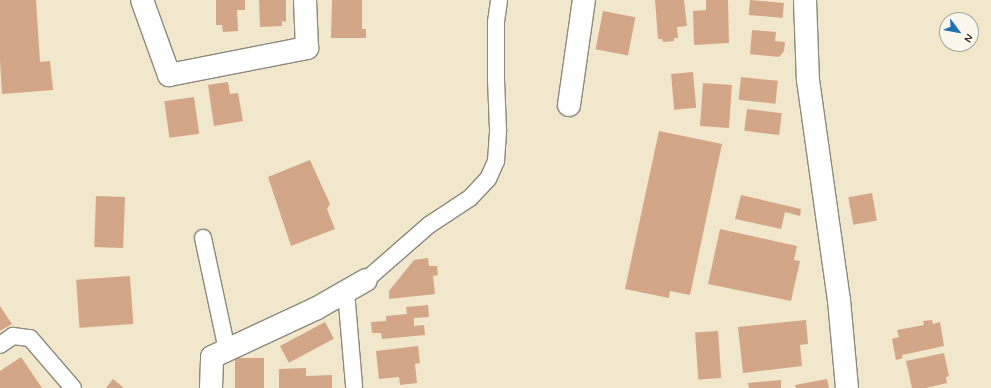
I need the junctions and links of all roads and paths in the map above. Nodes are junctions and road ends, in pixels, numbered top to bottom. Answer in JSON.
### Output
{"nodes":[{"id":1,"x":142,"y":0,"type":"edge"},
{"id":2,"x":305,"y":0,"type":"edge"},
{"id":3,"x":499,"y":0,"type":"edge"},
{"id":4,"x":584,"y":0,"type":"edge"},
{"id":5,"x":805,"y":0,"type":"edge"},
{"id":6,"x":570,"y":105,"type":"dead end"},
{"id":7,"x":203,"y":238,"type":"dead end"},
{"id":8,"x":366,"y":280,"type":"joint"},
{"id":9,"x":346,"y":292,"type":"junction"},
{"id":10,"x":0,"y":345,"type":"edge"},
{"id":11,"x":227,"y":350,"type":"junction"},
{"id":12,"x":354,"y":386,"type":"dead end"},
{"id":13,"x":73,"y":388,"type":"edge"},
{"id":14,"x":211,"y":388,"type":"edge"},
{"id":15,"x":847,"y":388,"type":"edge"}],
"edges":[{"from":1,"to":2,"type":"street"},
{"from":3,"to":8,"type":"lane"},
{"from":4,"to":6,"type":"street"},
{"from":5,"to":15,"type":"street"},
{"from":7,"to":11,"type":"lane"},
{"from":8,"to":9,"type":"street"},
{"from":9,"to":11,"type":"street"},
{"from":9,"to":12,"type":"lane"},
{"from":10,"to":13,"type":"lane"},
{"from":11,"to":14,"type":"street"}]}
